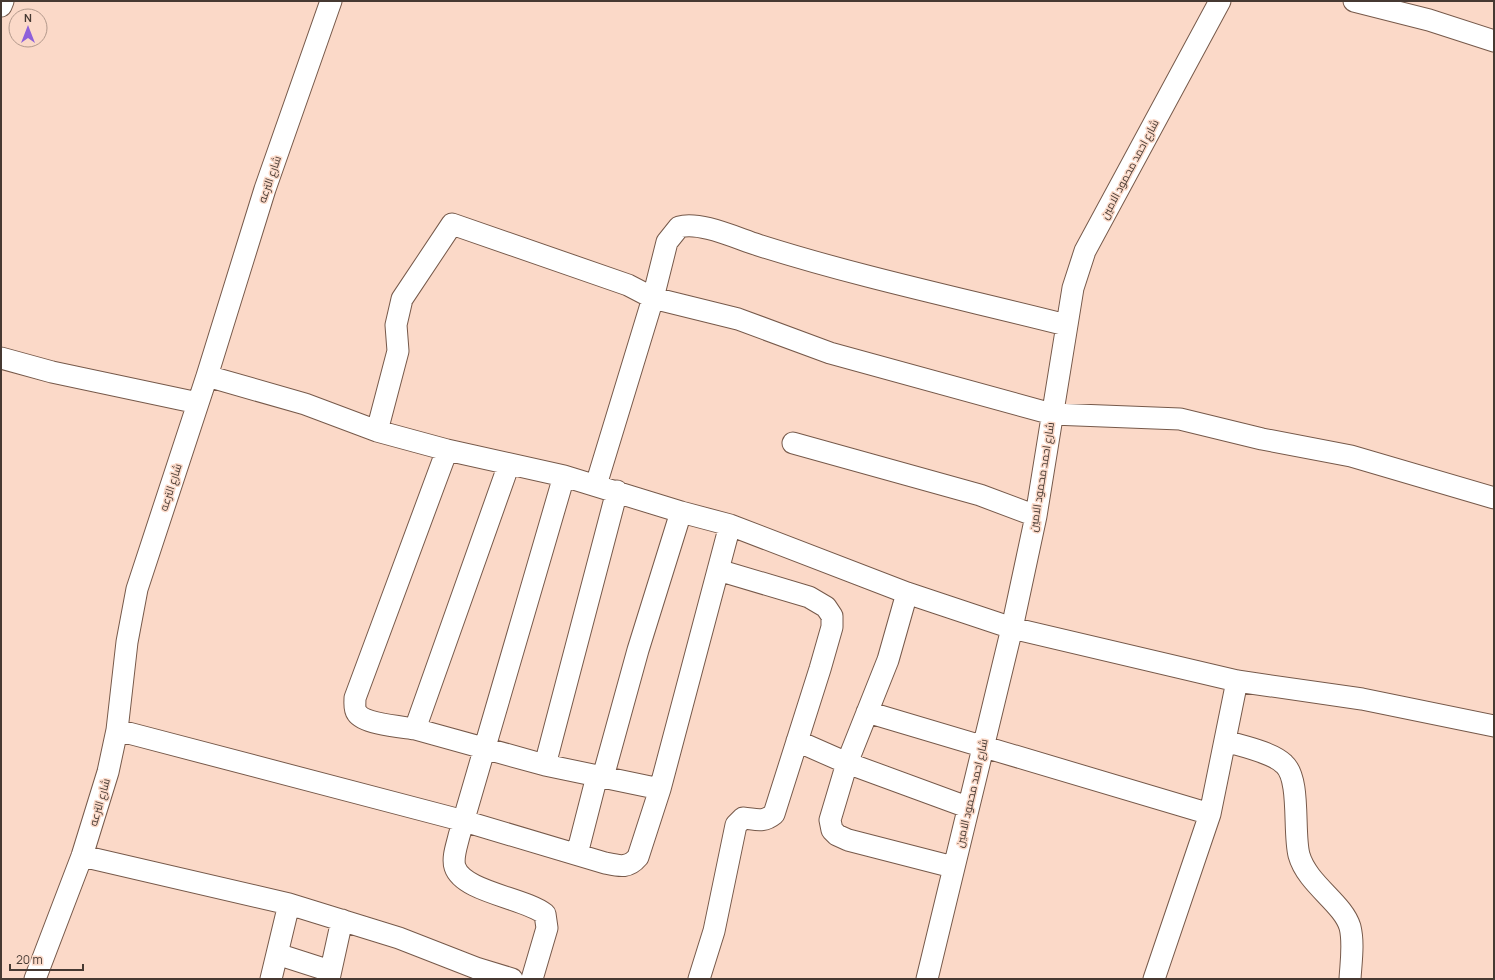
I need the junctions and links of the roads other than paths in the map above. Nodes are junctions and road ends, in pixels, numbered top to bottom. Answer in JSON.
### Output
{"nodes":[{"id":1,"x":3,"y":1,"type":"edge"},
{"id":2,"x":331,"y":1,"type":"edge"},
{"id":3,"x":1220,"y":1,"type":"edge"},
{"id":4,"x":1354,"y":1,"type":"edge"},
{"id":5,"x":1,"y":6,"type":"edge"},
{"id":6,"x":1494,"y":41,"type":"edge"},
{"id":7,"x":653,"y":298,"type":"junction"},
{"id":8,"x":1066,"y":325,"type":"junction"},
{"id":9,"x":1,"y":358,"type":"edge"},
{"id":10,"x":207,"y":376,"type":"junction"},
{"id":11,"x":198,"y":403,"type":"junction"},
{"id":12,"x":1052,"y":414,"type":"junction"},
{"id":13,"x":378,"y":430,"type":"junction"},
{"id":14,"x":793,"y":443,"type":"dead end"},
{"id":15,"x":447,"y":450,"type":"junction"},
{"id":16,"x":509,"y":464,"type":"junction"},
{"id":17,"x":564,"y":476,"type":"junction"},
{"id":18,"x":596,"y":485,"type":"junction"},
{"id":19,"x":617,"y":491,"type":"junction"},
{"id":20,"x":1494,"y":498,"type":"edge"},
{"id":21,"x":681,"y":512,"type":"junction"},
{"id":22,"x":1036,"y":516,"type":"junction"},
{"id":23,"x":730,"y":525,"type":"junction"},
{"id":24,"x":718,"y":570,"type":"junction"},
{"id":25,"x":907,"y":593,"type":"junction"},
{"id":26,"x":1012,"y":628,"type":"junction"},
{"id":27,"x":1237,"y":681,"type":"junction"},
{"id":28,"x":867,"y":712,"type":"junction"},
{"id":29,"x":1494,"y":726,"type":"edge"},
{"id":30,"x":416,"y":729,"type":"junction"},
{"id":31,"x":117,"y":730,"type":"junction"},
{"id":32,"x":797,"y":741,"type":"junction"},
{"id":33,"x":1225,"y":741,"type":"junction"},
{"id":34,"x":982,"y":745,"type":"junction"},
{"id":35,"x":485,"y":749,"type":"junction"},
{"id":36,"x":847,"y":763,"type":"junction"},
{"id":37,"x":545,"y":765,"type":"junction"},
{"id":38,"x":600,"y":776,"type":"junction"},
{"id":39,"x":660,"y":789,"type":"junction"},
{"id":40,"x":968,"y":807,"type":"junction"},
{"id":41,"x":1210,"y":814,"type":"junction"},
{"id":42,"x":464,"y":820,"type":"junction"},
{"id":43,"x":577,"y":854,"type":"junction"},
{"id":44,"x":82,"y":856,"type":"junction"},
{"id":45,"x":953,"y":867,"type":"junction"},
{"id":46,"x":289,"y":904,"type":"junction"},
{"id":47,"x":342,"y":920,"type":"junction"},
{"id":48,"x":277,"y":954,"type":"junction"},
{"id":49,"x":474,"y":973,"type":"edge"},
{"id":50,"x":330,"y":975,"type":"edge"},
{"id":51,"x":35,"y":979,"type":"edge"},
{"id":52,"x":271,"y":979,"type":"edge"},
{"id":53,"x":512,"y":979,"type":"edge"},
{"id":54,"x":532,"y":979,"type":"edge"},
{"id":55,"x":698,"y":979,"type":"edge"},
{"id":56,"x":927,"y":979,"type":"edge"},
{"id":57,"x":1154,"y":979,"type":"edge"},
{"id":58,"x":1350,"y":979,"type":"edge"}],
"edges":[{"from":1,"to":5,"type":"street"},
{"from":2,"to":10,"type":"street","name":"شارع الترعه"},
{"from":3,"to":8,"type":"street","name":"شارع احمد محمود الامين"},
{"from":4,"to":6,"type":"street"},
{"from":7,"to":8,"type":"street"},
{"from":7,"to":12,"type":"street"},
{"from":7,"to":13,"type":"street"},
{"from":7,"to":18,"type":"street"},
{"from":8,"to":12,"type":"street","name":"شارع احمد محمود الامين"},
{"from":9,"to":11,"type":"street"},
{"from":10,"to":11,"type":"street","name":"شارع الترعه"},
{"from":10,"to":13,"type":"street"},
{"from":11,"to":31,"type":"street","name":"شارع الترعه"},
{"from":12,"to":20,"type":"street"},
{"from":12,"to":22,"type":"street","name":"شارع احمد محمود الامين"},
{"from":13,"to":15,"type":"street"},
{"from":14,"to":22,"type":"street"},
{"from":15,"to":16,"type":"street"},
{"from":15,"to":30,"type":"street"},
{"from":16,"to":17,"type":"street"},
{"from":16,"to":30,"type":"street"},
{"from":17,"to":18,"type":"street"},
{"from":17,"to":35,"type":"street"},
{"from":18,"to":19,"type":"street"},
{"from":19,"to":21,"type":"street"},
{"from":19,"to":37,"type":"street"},
{"from":21,"to":23,"type":"street"},
{"from":21,"to":38,"type":"street"},
{"from":22,"to":26,"type":"street","name":"شارع احمد محمود الامين"},
{"from":23,"to":24,"type":"street"},
{"from":23,"to":25,"type":"street"},
{"from":24,"to":32,"type":"street"},
{"from":24,"to":39,"type":"street"},
{"from":25,"to":26,"type":"street"},
{"from":25,"to":28,"type":"street"},
{"from":26,"to":27,"type":"street"},
{"from":26,"to":34,"type":"street","name":"شارع احمد محمود الامين"},
{"from":27,"to":29,"type":"street"},
{"from":27,"to":33,"type":"street"},
{"from":28,"to":34,"type":"street"},
{"from":28,"to":36,"type":"street"},
{"from":30,"to":35,"type":"street"},
{"from":31,"to":42,"type":"street"},
{"from":31,"to":44,"type":"street","name":"شارع الترعه"},
{"from":32,"to":36,"type":"street"},
{"from":32,"to":55,"type":"street"},
{"from":33,"to":41,"type":"street"},
{"from":33,"to":58,"type":"street"},
{"from":34,"to":40,"type":"street","name":"شارع احمد محمود الامين"},
{"from":34,"to":41,"type":"street"},
{"from":35,"to":37,"type":"street"},
{"from":35,"to":42,"type":"street"},
{"from":36,"to":40,"type":"street"},
{"from":36,"to":45,"type":"street"},
{"from":37,"to":38,"type":"street"},
{"from":38,"to":39,"type":"street"},
{"from":38,"to":43,"type":"street"},
{"from":39,"to":43,"type":"street"},
{"from":40,"to":45,"type":"street","name":"شارع احمد محمود الامين"},
{"from":41,"to":57,"type":"street"},
{"from":42,"to":43,"type":"street"},
{"from":42,"to":54,"type":"street"},
{"from":44,"to":46,"type":"street"},
{"from":44,"to":51,"type":"street","name":"شارع الترعه"},
{"from":45,"to":56,"type":"street","name":"شارع احمد محمود الامين"},
{"from":46,"to":47,"type":"street"},
{"from":46,"to":48,"type":"street"},
{"from":47,"to":49,"type":"street"},
{"from":47,"to":50,"type":"street"},
{"from":48,"to":50,"type":"street"},
{"from":48,"to":52,"type":"street"},
{"from":49,"to":53,"type":"street"}]}
